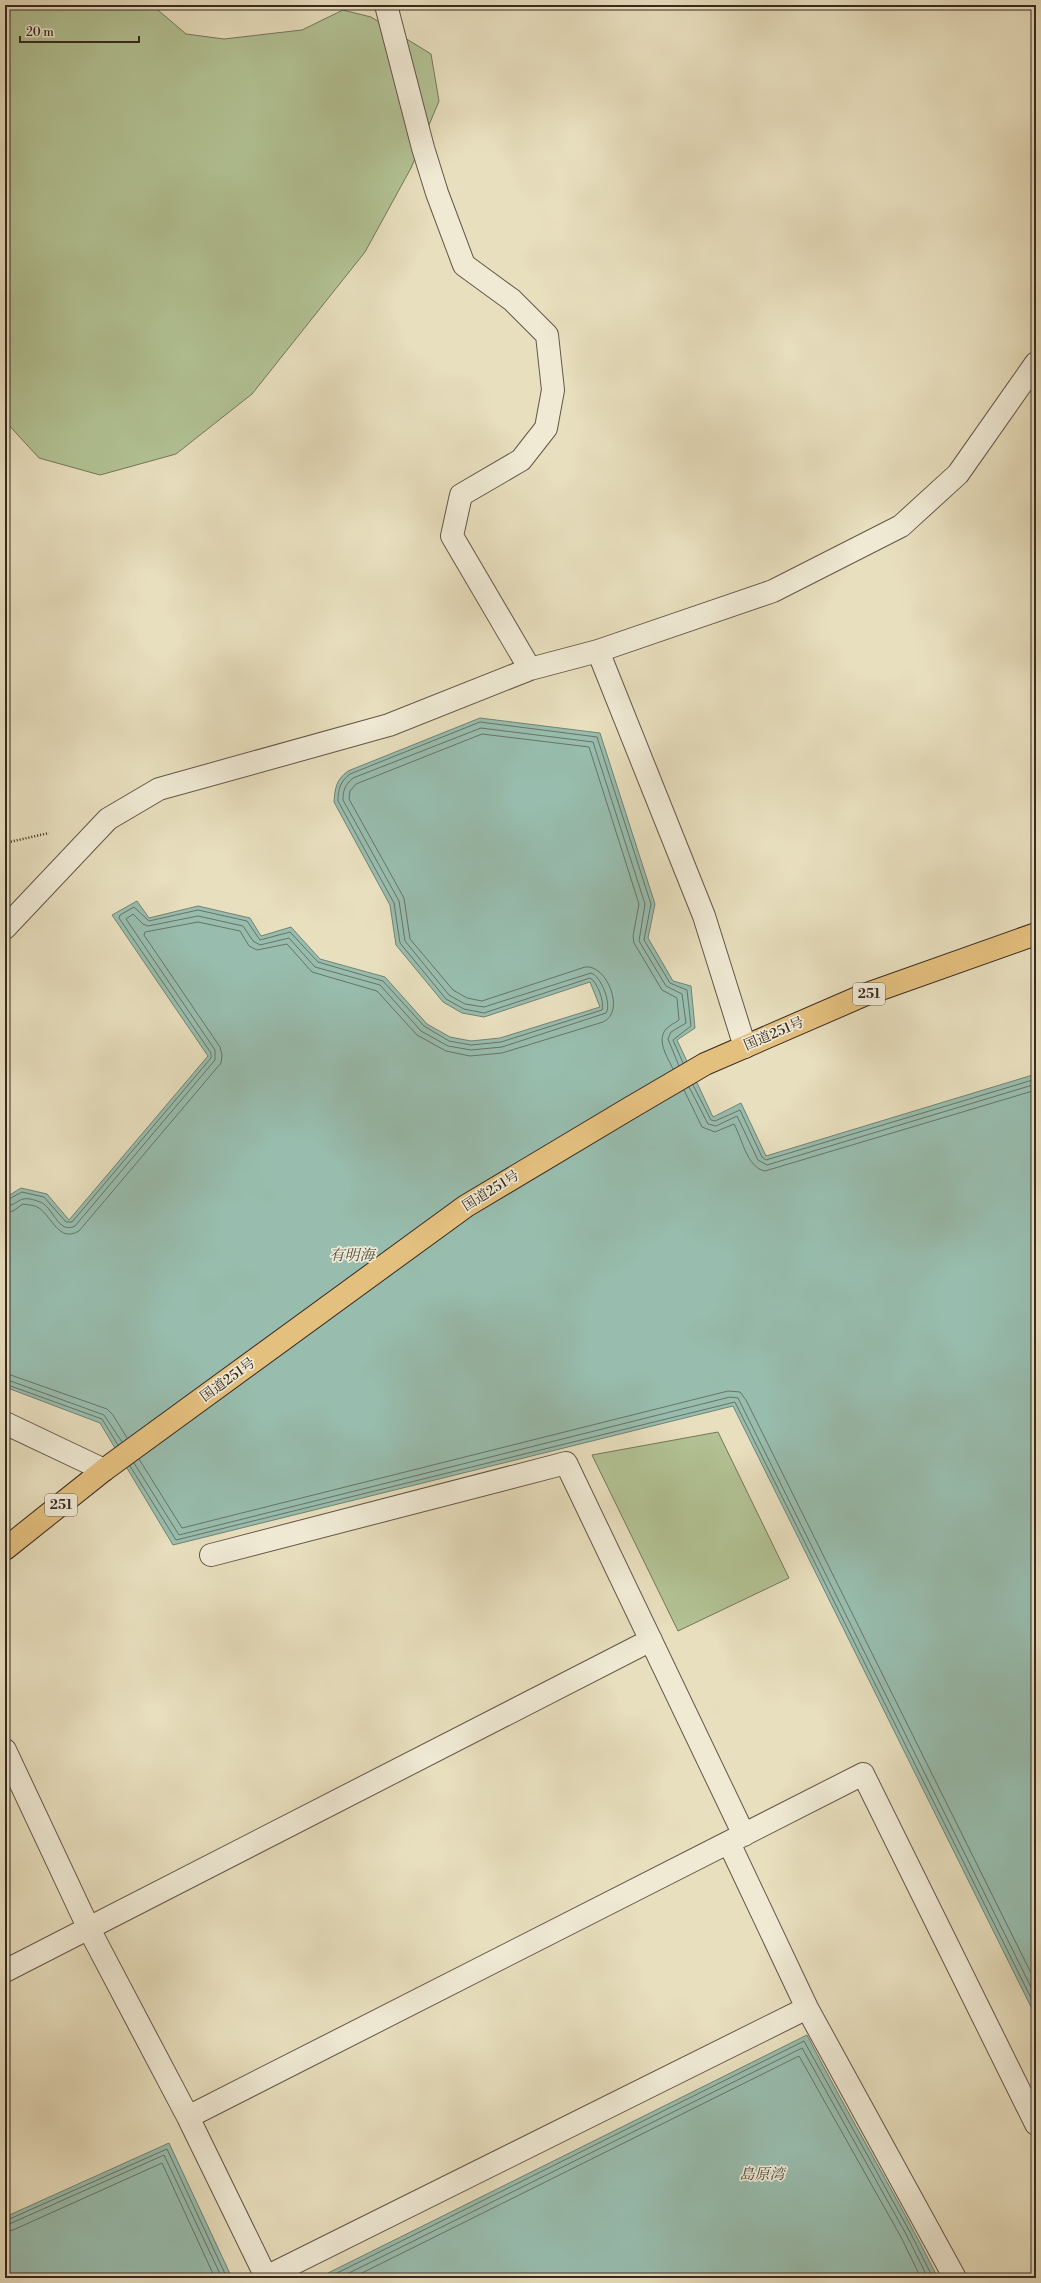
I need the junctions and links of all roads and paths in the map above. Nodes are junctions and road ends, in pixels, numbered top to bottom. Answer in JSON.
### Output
{"nodes":[{"id":1,"x":386,"y":5,"type":"edge"},
{"id":2,"x":1036,"y":364,"type":"edge"},
{"id":3,"x":598,"y":651,"type":"junction"},
{"id":4,"x":530,"y":669,"type":"junction"},
{"id":5,"x":5,"y":928,"type":"edge"},
{"id":6,"x":1036,"y":934,"type":"edge"},
{"id":7,"x":745,"y":1047,"type":"junction"},
{"id":8,"x":5,"y":1423,"type":"edge"},
{"id":9,"x":110,"y":1466,"type":"junction"},
{"id":10,"x":5,"y":1549,"type":"edge"},
{"id":11,"x":211,"y":1555,"type":"dead end"},
{"id":12,"x":651,"y":1640,"type":"junction"},
{"id":13,"x":5,"y":1750,"type":"edge"},
{"id":14,"x":737,"y":1839,"type":"junction"},
{"id":15,"x":89,"y":1929,"type":"junction"},
{"id":16,"x":5,"y":1971,"type":"edge"},
{"id":17,"x":807,"y":2008,"type":"junction"},
{"id":18,"x":188,"y":2117,"type":"junction"},
{"id":19,"x":1036,"y":2124,"type":"edge"},
{"id":20,"x":955,"y":2278,"type":"edge"}],
"edges":[{"from":1,"to":4,"type":"street"},
{"from":2,"to":3,"type":"street"},
{"from":3,"to":4,"type":"street"},
{"from":3,"to":7,"type":"street"},
{"from":4,"to":5,"type":"street"},
{"from":6,"to":7,"type":"highway","name":"国道251号","number":"251"},
{"from":7,"to":9,"type":"highway","name":"国道251号","number":"251"},
{"from":8,"to":9,"type":"street"},
{"from":9,"to":10,"type":"highway","name":"国道251号","number":"251"},
{"from":11,"to":12,"type":"street"},
{"from":12,"to":14,"type":"street"},
{"from":12,"to":15,"type":"street"},
{"from":13,"to":15,"type":"street"},
{"from":14,"to":17,"type":"street"},
{"from":14,"to":18,"type":"street"},
{"from":14,"to":19,"type":"street"},
{"from":15,"to":16,"type":"street"},
{"from":15,"to":18,"type":"street"},
{"from":17,"to":18,"type":"street"},
{"from":17,"to":20,"type":"street"}]}
